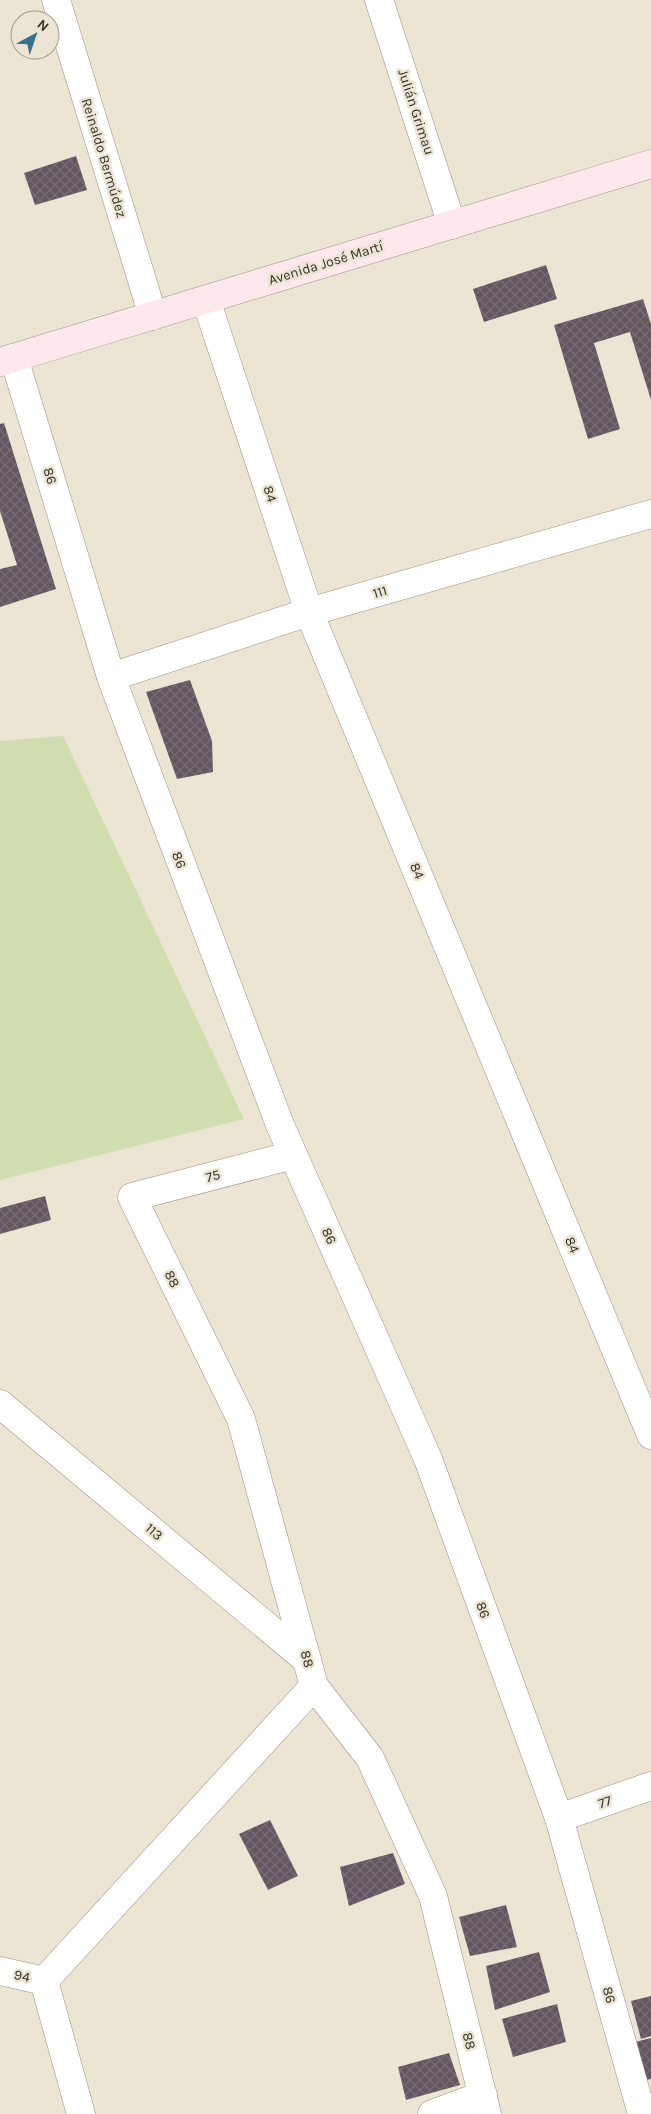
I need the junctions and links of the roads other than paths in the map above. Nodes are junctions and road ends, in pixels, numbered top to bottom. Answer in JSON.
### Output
{"nodes":[{"id":1,"x":56,"y":0,"type":"edge"},
{"id":2,"x":379,"y":0,"type":"edge"},
{"id":3,"x":651,"y":164,"type":"edge"},
{"id":4,"x":452,"y":225,"type":"junction"},
{"id":5,"x":206,"y":300,"type":"junction"},
{"id":6,"x":153,"y":316,"type":"junction"},
{"id":7,"x":7,"y":360,"type":"edge"},
{"id":8,"x":651,"y":514,"type":"edge"},
{"id":9,"x":309,"y":612,"type":"junction"},
{"id":10,"x":111,"y":677,"type":"junction"},
{"id":11,"x":293,"y":1156,"type":"junction"},
{"id":12,"x":132,"y":1197,"type":"joint"},
{"id":13,"x":0,"y":1404,"type":"edge"},
{"id":14,"x":651,"y":1434,"type":"edge"},
{"id":15,"x":310,"y":1673,"type":"junction"},
{"id":16,"x":651,"y":1786,"type":"edge"},
{"id":17,"x":559,"y":1818,"type":"junction"},
{"id":18,"x":0,"y":1972,"type":"edge"},
{"id":19,"x":44,"y":1981,"type":"junction"},
{"id":20,"x":485,"y":2105,"type":"edge"},
{"id":21,"x":81,"y":2114,"type":"edge"},
{"id":22,"x":432,"y":2114,"type":"edge"},
{"id":23,"x":642,"y":2114,"type":"edge"}],
"edges":[{"from":1,"to":6,"type":"street","name":"Reinaldo Bermúdez"},
{"from":2,"to":4,"type":"street","name":"Julián Grimau"},
{"from":3,"to":4,"type":"main road","name":"Avenida José Martí"},
{"from":4,"to":5,"type":"main road","name":"Avenida José Martí"},
{"from":5,"to":6,"type":"main road","name":"Avenida José Martí"},
{"from":5,"to":9,"type":"street","name":"84"},
{"from":6,"to":7,"type":"main road","name":"Avenida José Martí"},
{"from":7,"to":10,"type":"street","name":"86"},
{"from":8,"to":9,"type":"street","name":"111"},
{"from":9,"to":10,"type":"street","name":"111"},
{"from":9,"to":14,"type":"street","name":"84"},
{"from":10,"to":11,"type":"street","name":"86"},
{"from":11,"to":12,"type":"street","name":"75"},
{"from":11,"to":17,"type":"street","name":"86"},
{"from":12,"to":15,"type":"street","name":"88"},
{"from":13,"to":15,"type":"street","name":"113"},
{"from":15,"to":19,"type":"street"},
{"from":15,"to":20,"type":"street","name":"88"},
{"from":16,"to":17,"type":"street","name":"77"},
{"from":17,"to":23,"type":"street","name":"86"},
{"from":18,"to":19,"type":"street","name":"94"},
{"from":19,"to":21,"type":"street"},
{"from":20,"to":22,"type":"street"}]}
